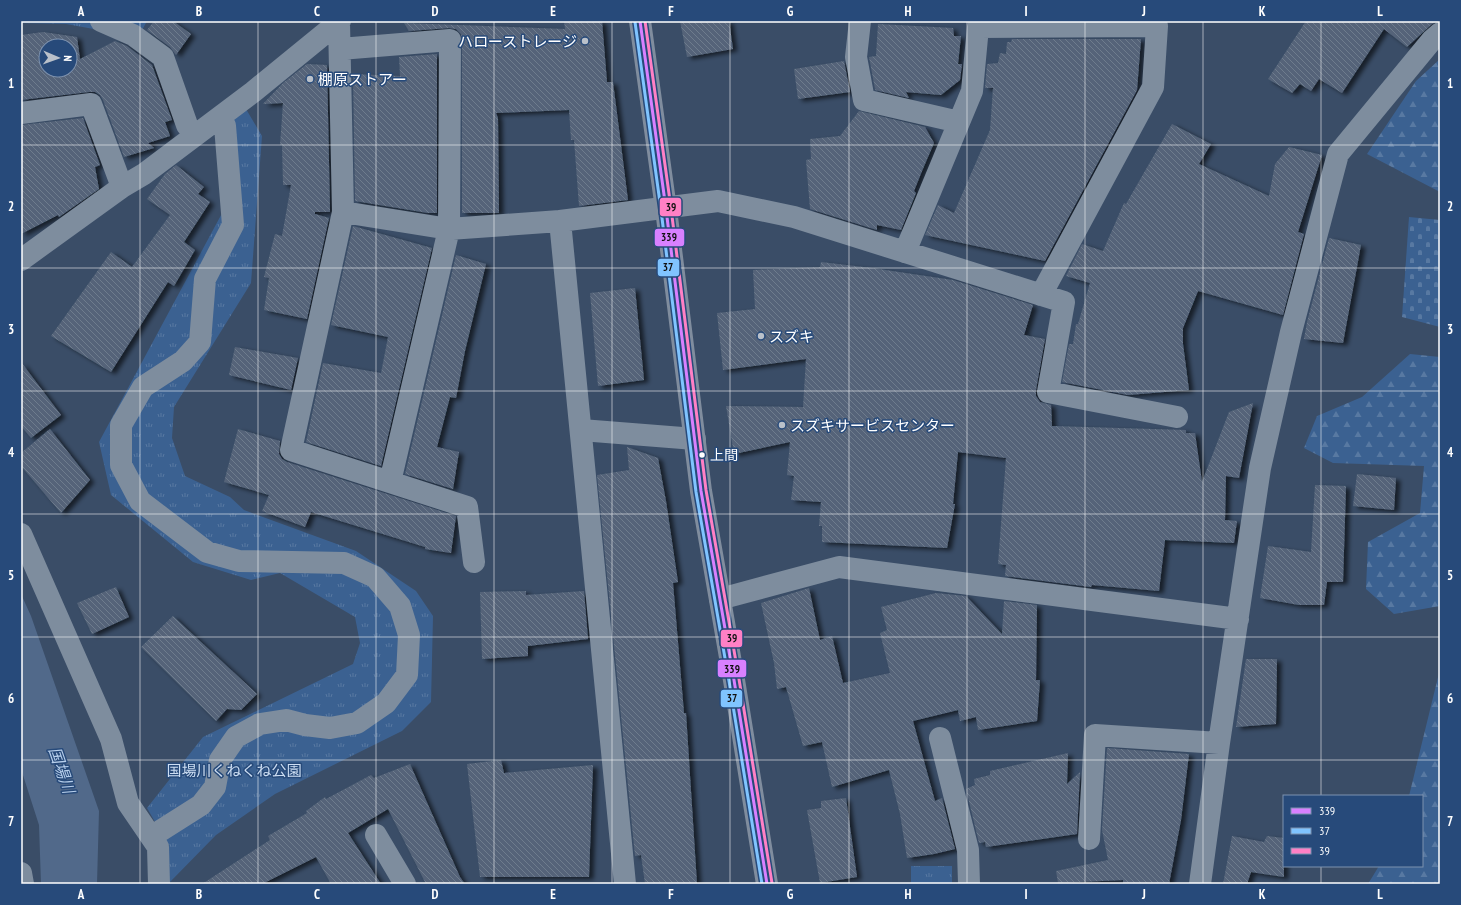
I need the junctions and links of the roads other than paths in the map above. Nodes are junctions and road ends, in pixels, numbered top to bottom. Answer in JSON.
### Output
{"nodes":[{"id":1,"x":101,"y":21,"type":"edge"},
{"id":2,"x":640,"y":21,"type":"edge"},
{"id":3,"x":860,"y":21,"type":"edge"},
{"id":4,"x":340,"y":22,"type":"edge"},
{"id":5,"x":1140,"y":24,"type":"edge"},
{"id":6,"x":1440,"y":33,"type":"edge"},
{"id":7,"x":340,"y":49,"type":"junction"},
{"id":8,"x":21,"y":113,"type":"edge"},
{"id":9,"x":959,"y":122,"type":"junction"},
{"id":10,"x":187,"y":125,"type":"dead end"},
{"id":11,"x":225,"y":126,"type":"dead end"},
{"id":12,"x":122,"y":187,"type":"junction"},
{"id":13,"x":666,"y":209,"type":"junction"},
{"id":14,"x":343,"y":212,"type":"junction"},
{"id":15,"x":560,"y":221,"type":"junction"},
{"id":16,"x":448,"y":229,"type":"junction"},
{"id":17,"x":25,"y":250,"type":"edge"},
{"id":18,"x":905,"y":252,"type":"junction"},
{"id":19,"x":1041,"y":295,"type":"junction"},
{"id":20,"x":1177,"y":417,"type":"dead end"},
{"id":21,"x":581,"y":430,"type":"junction"},
{"id":22,"x":694,"y":439,"type":"junction"},
{"id":23,"x":390,"y":482,"type":"junction"},
{"id":24,"x":21,"y":534,"type":"edge"},
{"id":25,"x":474,"y":562,"type":"dead end"},
{"id":26,"x":720,"y":599,"type":"junction"},
{"id":27,"x":1238,"y":619,"type":"junction"},
{"id":28,"x":940,"y":738,"type":"dead end"},
{"id":29,"x":1219,"y":743,"type":"junction"},
{"id":30,"x":160,"y":831,"type":"dead end"},
{"id":31,"x":376,"y":835,"type":"dead end"},
{"id":32,"x":1089,"y":839,"type":"dead end"},
{"id":33,"x":21,"y":873,"type":"edge"},
{"id":34,"x":23,"y":884,"type":"edge"},
{"id":35,"x":159,"y":884,"type":"edge"},
{"id":36,"x":405,"y":884,"type":"edge"},
{"id":37,"x":625,"y":884,"type":"edge"},
{"id":38,"x":768,"y":884,"type":"edge"},
{"id":39,"x":969,"y":884,"type":"edge"},
{"id":40,"x":1200,"y":884,"type":"edge"}],
"edges":[{"from":1,"to":10,"type":"street"},
{"from":2,"to":13,"type":"highway"},
{"from":3,"to":9,"type":"street"},
{"from":4,"to":7,"type":"street"},
{"from":4,"to":12,"type":"street"},
{"from":5,"to":9,"type":"street"},
{"from":5,"to":19,"type":"street"},
{"from":6,"to":27,"type":"street"},
{"from":7,"to":14,"type":"street"},
{"from":7,"to":16,"type":"street"},
{"from":8,"to":12,"type":"street"},
{"from":9,"to":18,"type":"street"},
{"from":11,"to":30,"type":"street"},
{"from":12,"to":17,"type":"street"},
{"from":13,"to":15,"type":"street"},
{"from":13,"to":18,"type":"street"},
{"from":13,"to":22,"type":"highway"},
{"from":14,"to":16,"type":"street"},
{"from":14,"to":23,"type":"street"},
{"from":15,"to":16,"type":"street"},
{"from":15,"to":21,"type":"street"},
{"from":16,"to":23,"type":"street"},
{"from":18,"to":19,"type":"street"},
{"from":19,"to":20,"type":"street"},
{"from":21,"to":22,"type":"street"},
{"from":21,"to":37,"type":"street"},
{"from":22,"to":26,"type":"highway"},
{"from":23,"to":25,"type":"street"},
{"from":24,"to":35,"type":"street"},
{"from":26,"to":27,"type":"street"},
{"from":26,"to":38,"type":"highway"},
{"from":27,"to":29,"type":"street"},
{"from":28,"to":39,"type":"street"},
{"from":29,"to":32,"type":"street"},
{"from":29,"to":40,"type":"street"},
{"from":31,"to":36,"type":"street"},
{"from":33,"to":34,"type":"street"}]}
